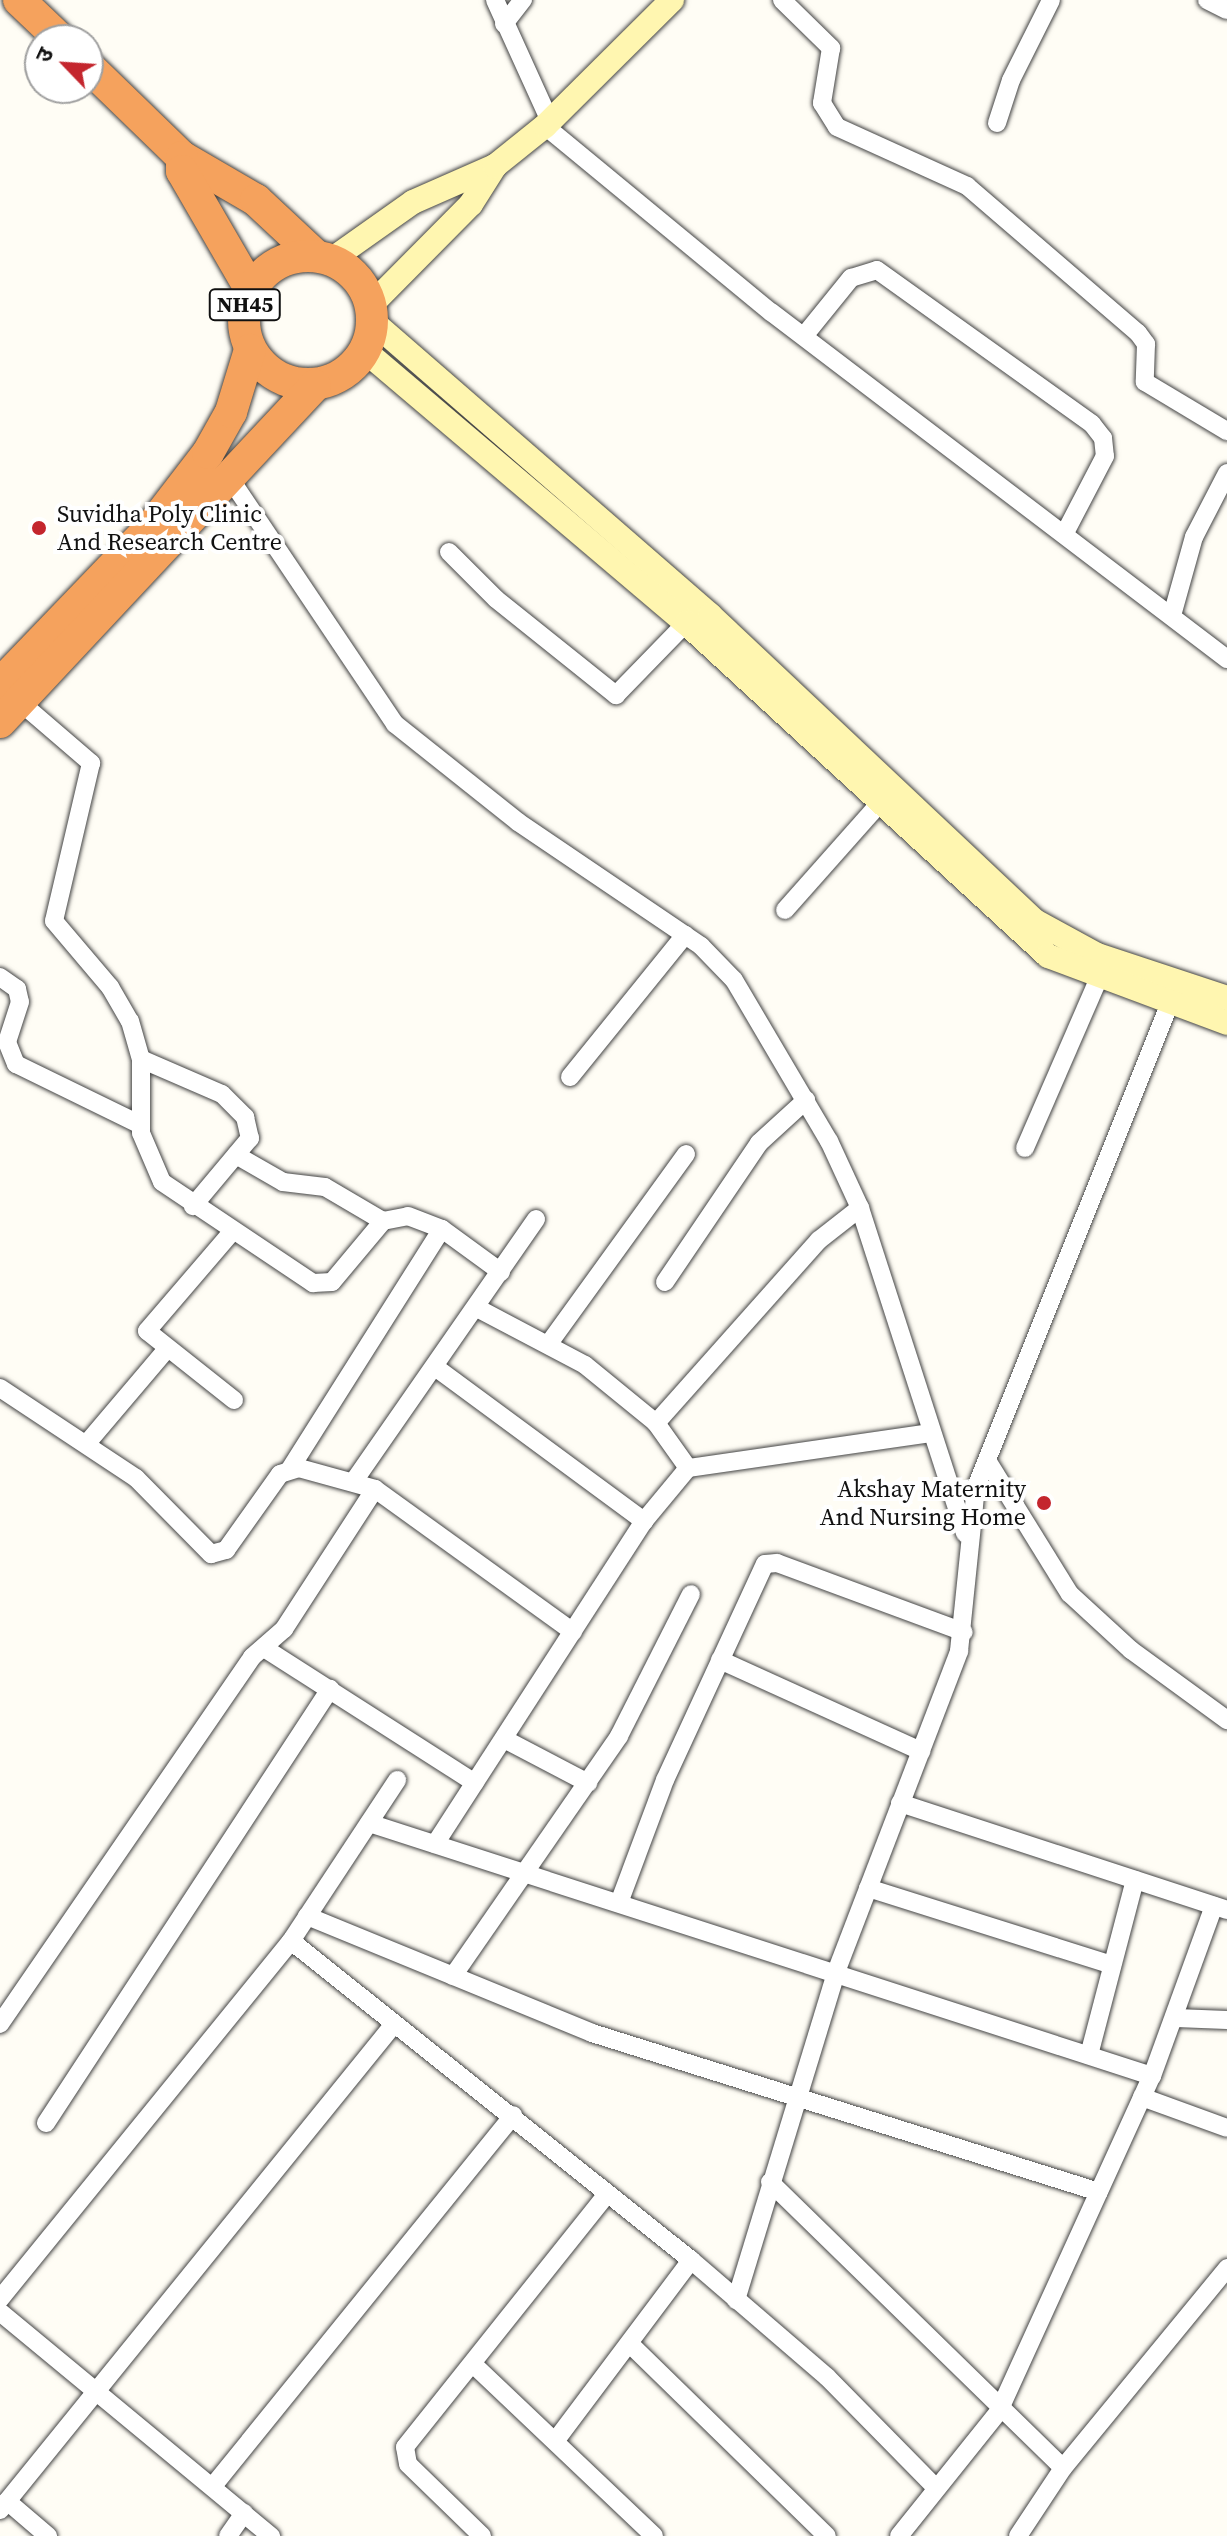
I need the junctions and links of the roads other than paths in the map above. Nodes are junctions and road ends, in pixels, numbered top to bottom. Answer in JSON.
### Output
{"nodes":[{"id":1,"x":19,"y":0,"type":"edge"},
{"id":2,"x":495,"y":0,"type":"edge"},
{"id":3,"x":523,"y":0,"type":"edge"},
{"id":4,"x":672,"y":0,"type":"edge"},
{"id":5,"x":782,"y":0,"type":"edge"},
{"id":6,"x":1051,"y":0,"type":"edge"},
{"id":7,"x":1207,"y":0,"type":"edge"},
{"id":8,"x":1227,"y":10,"type":"edge"},
{"id":9,"x":44,"y":24,"type":"edge"},
{"id":10,"x":504,"y":24,"type":"junction"},
{"id":11,"x":104,"y":81,"type":"edge"},
{"id":12,"x":997,"y":123,"type":"dead end"},
{"id":13,"x":547,"y":124,"type":"junction"},
{"id":14,"x":182,"y":157,"type":"junction"},
{"id":15,"x":495,"y":166,"type":"junction"},
{"id":16,"x":324,"y":258,"type":"junction"},
{"id":17,"x":251,"y":290,"type":"junction"},
{"id":18,"x":369,"y":326,"type":"junction"},
{"id":19,"x":804,"y":336,"type":"junction"},
{"id":20,"x":250,"y":350,"type":"junction"},
{"id":21,"x":315,"y":385,"type":"junction"},
{"id":22,"x":1227,"y":431,"type":"edge"},
{"id":23,"x":1227,"y":473,"type":"edge"},
{"id":24,"x":231,"y":480,"type":"junction"},
{"id":25,"x":1065,"y":533,"type":"junction"},
{"id":26,"x":449,"y":552,"type":"dead end"},
{"id":27,"x":1173,"y":612,"type":"junction"},
{"id":28,"x":686,"y":623,"type":"junction"},
{"id":29,"x":1227,"y":659,"type":"edge"},
{"id":30,"x":7,"y":703,"type":"edge"},
{"id":31,"x":881,"y":802,"type":"junction"},
{"id":32,"x":785,"y":910,"type":"dead end"},
{"id":33,"x":685,"y":935,"type":"junction"},
{"id":34,"x":0,"y":977,"type":"edge"},
{"id":35,"x":1098,"y":980,"type":"junction"},
{"id":36,"x":1174,"y":993,"type":"junction"},
{"id":37,"x":1227,"y":998,"type":"edge"},
{"id":38,"x":1227,"y":1023,"type":"edge"},
{"id":39,"x":141,"y":1059,"type":"junction"},
{"id":40,"x":570,"y":1077,"type":"dead end"},
{"id":41,"x":806,"y":1100,"type":"junction"},
{"id":42,"x":139,"y":1124,"type":"junction"},
{"id":43,"x":1025,"y":1148,"type":"dead end"},
{"id":44,"x":686,"y":1154,"type":"dead end"},
{"id":45,"x":236,"y":1155,"type":"junction"},
{"id":46,"x":193,"y":1206,"type":"junction"},
{"id":47,"x":860,"y":1208,"type":"junction"},
{"id":48,"x":536,"y":1219,"type":"dead end"},
{"id":49,"x":383,"y":1221,"type":"junction"},
{"id":50,"x":442,"y":1229,"type":"junction"},
{"id":51,"x":231,"y":1233,"type":"junction"},
{"id":52,"x":501,"y":1272,"type":"junction"},
{"id":53,"x":665,"y":1282,"type":"dead end"},
{"id":54,"x":477,"y":1308,"type":"junction"},
{"id":55,"x":550,"y":1342,"type":"junction"},
{"id":56,"x":167,"y":1349,"type":"junction"},
{"id":57,"x":435,"y":1367,"type":"junction"},
{"id":58,"x":0,"y":1388,"type":"edge"},
{"id":59,"x":234,"y":1400,"type":"dead end"},
{"id":60,"x":656,"y":1423,"type":"junction"},
{"id":61,"x":930,"y":1433,"type":"junction"},
{"id":62,"x":88,"y":1442,"type":"junction"},
{"id":63,"x":988,"y":1462,"type":"junction"},
{"id":64,"x":688,"y":1468,"type":"junction"},
{"id":65,"x":290,"y":1469,"type":"junction"},
{"id":66,"x":354,"y":1481,"type":"junction"},
{"id":67,"x":375,"y":1489,"type":"junction"},
{"id":68,"x":644,"y":1521,"type":"junction"},
{"id":69,"x":968,"y":1540,"type":"junction"},
{"id":70,"x":691,"y":1594,"type":"dead end"},
{"id":71,"x":573,"y":1632,"type":"junction"},
{"id":72,"x":964,"y":1632,"type":"junction"},
{"id":73,"x":264,"y":1648,"type":"junction"},
{"id":74,"x":720,"y":1660,"type":"junction"},
{"id":75,"x":330,"y":1689,"type":"junction"},
{"id":76,"x":1227,"y":1720,"type":"edge"},
{"id":77,"x":504,"y":1739,"type":"junction"},
{"id":78,"x":921,"y":1751,"type":"junction"},
{"id":79,"x":397,"y":1780,"type":"dead end"},
{"id":80,"x":475,"y":1783,"type":"junction"},
{"id":81,"x":588,"y":1783,"type":"junction"},
{"id":82,"x":900,"y":1803,"type":"junction"},
{"id":83,"x":369,"y":1823,"type":"junction"},
{"id":84,"x":435,"y":1844,"type":"junction"},
{"id":85,"x":523,"y":1873,"type":"junction"},
{"id":86,"x":1135,"y":1880,"type":"junction"},
{"id":87,"x":868,"y":1888,"type":"junction"},
{"id":88,"x":619,"y":1903,"type":"junction"},
{"id":89,"x":1221,"y":1908,"type":"edge"},
{"id":90,"x":307,"y":1916,"type":"junction"},
{"id":91,"x":291,"y":1941,"type":"junction"},
{"id":92,"x":1112,"y":1965,"type":"junction"},
{"id":93,"x":836,"y":1972,"type":"junction"},
{"id":94,"x":453,"y":1976,"type":"junction"},
{"id":95,"x":1176,"y":2018,"type":"junction"},
{"id":96,"x":1227,"y":2020,"type":"edge"},
{"id":97,"x":0,"y":2024,"type":"edge"},
{"id":98,"x":394,"y":2024,"type":"junction"},
{"id":99,"x":1089,"y":2055,"type":"junction"},
{"id":100,"x":1152,"y":2076,"type":"junction"},
{"id":101,"x":794,"y":2095,"type":"junction"},
{"id":102,"x":1142,"y":2097,"type":"junction"},
{"id":103,"x":513,"y":2115,"type":"junction"},
{"id":104,"x":46,"y":2123,"type":"dead end"},
{"id":105,"x":1227,"y":2128,"type":"edge"},
{"id":106,"x":770,"y":2182,"type":"junction"},
{"id":107,"x":1099,"y":2192,"type":"junction"},
{"id":108,"x":607,"y":2194,"type":"junction"},
{"id":109,"x":691,"y":2260,"type":"junction"},
{"id":110,"x":1227,"y":2268,"type":"edge"},
{"id":111,"x":0,"y":2299,"type":"edge"},
{"id":112,"x":736,"y":2300,"type":"junction"},
{"id":113,"x":0,"y":2312,"type":"edge"},
{"id":114,"x":630,"y":2344,"type":"junction"},
{"id":115,"x":474,"y":2365,"type":"junction"},
{"id":116,"x":95,"y":2392,"type":"junction"},
{"id":117,"x":999,"y":2411,"type":"junction"},
{"id":118,"x":556,"y":2440,"type":"junction"},
{"id":119,"x":1063,"y":2468,"type":"junction"},
{"id":120,"x":213,"y":2486,"type":"junction"},
{"id":121,"x":936,"y":2488,"type":"junction"},
{"id":122,"x":4,"y":2506,"type":"edge"},
{"id":123,"x":244,"y":2513,"type":"junction"},
{"id":124,"x":48,"y":2536,"type":"edge"},
{"id":125,"x":228,"y":2536,"type":"edge"},
{"id":126,"x":271,"y":2536,"type":"edge"},
{"id":127,"x":482,"y":2536,"type":"edge"},
{"id":128,"x":654,"y":2536,"type":"edge"},
{"id":129,"x":827,"y":2536,"type":"edge"},
{"id":130,"x":899,"y":2536,"type":"edge"},
{"id":131,"x":1018,"y":2536,"type":"edge"}],
"edges":[{"from":1,"to":9,"type":"highway"},
{"from":2,"to":10,"type":"street"},
{"from":3,"to":10,"type":"street"},
{"from":4,"to":13,"type":"street"},
{"from":5,"to":22,"type":"street"},
{"from":6,"to":12,"type":"street"},
{"from":7,"to":8,"type":"street"},
{"from":10,"to":13,"type":"street"},
{"from":11,"to":14,"type":"highway","number":"NH45"},
{"from":13,"to":15,"type":"street"},
{"from":13,"to":19,"type":"street"},
{"from":14,"to":16,"type":"highway","number":"NH45"},
{"from":14,"to":17,"type":"highway","number":"NH45"},
{"from":15,"to":16,"type":"street"},
{"from":15,"to":18,"type":"street"},
{"from":16,"to":17,"type":"highway","number":"NH45"},
{"from":16,"to":18,"type":"highway","number":"NH45"},
{"from":17,"to":20,"type":"highway","number":"NH45"},
{"from":18,"to":21,"type":"highway"},
{"from":18,"to":28,"type":"street"},
{"from":18,"to":36,"type":"street"},
{"from":19,"to":25,"type":"street"},
{"from":19,"to":25,"type":"street"},
{"from":20,"to":21,"type":"highway","number":"NH45"},
{"from":20,"to":30,"type":"highway","number":"NH45"},
{"from":21,"to":24,"type":"highway"},
{"from":23,"to":27,"type":"street"},
{"from":24,"to":30,"type":"highway"},
{"from":24,"to":33,"type":"street"},
{"from":25,"to":27,"type":"street"},
{"from":26,"to":28,"type":"street"},
{"from":27,"to":29,"type":"street"},
{"from":28,"to":31,"type":"street"},
{"from":30,"to":39,"type":"street"},
{"from":31,"to":32,"type":"street"},
{"from":31,"to":35,"type":"street"},
{"from":33,"to":40,"type":"street"},
{"from":33,"to":41,"type":"street"},
{"from":34,"to":42,"type":"street"},
{"from":35,"to":36,"type":"street"},
{"from":35,"to":43,"type":"street"},
{"from":36,"to":37,"type":"street"},
{"from":36,"to":38,"type":"street"},
{"from":36,"to":63,"type":"street"},
{"from":39,"to":42,"type":"street"},
{"from":39,"to":45,"type":"street"},
{"from":41,"to":47,"type":"street"},
{"from":41,"to":53,"type":"street"},
{"from":42,"to":46,"type":"street"},
{"from":44,"to":55,"type":"street"},
{"from":45,"to":46,"type":"street"},
{"from":45,"to":49,"type":"street"},
{"from":46,"to":51,"type":"street"},
{"from":47,"to":60,"type":"street"},
{"from":47,"to":61,"type":"street"},
{"from":48,"to":52,"type":"street"},
{"from":49,"to":50,"type":"street"},
{"from":49,"to":51,"type":"street"},
{"from":50,"to":52,"type":"street"},
{"from":50,"to":65,"type":"street"},
{"from":51,"to":56,"type":"street"},
{"from":52,"to":54,"type":"street"},
{"from":54,"to":55,"type":"street"},
{"from":54,"to":57,"type":"street"},
{"from":55,"to":60,"type":"street"},
{"from":56,"to":59,"type":"street"},
{"from":56,"to":62,"type":"street"},
{"from":57,"to":66,"type":"street"},
{"from":57,"to":68,"type":"street"},
{"from":58,"to":62,"type":"street"},
{"from":60,"to":64,"type":"street"},
{"from":61,"to":64,"type":"street"},
{"from":61,"to":69,"type":"street"},
{"from":62,"to":65,"type":"street"},
{"from":63,"to":69,"type":"street"},
{"from":63,"to":76,"type":"street"},
{"from":64,"to":68,"type":"street"},
{"from":65,"to":66,"type":"street"},
{"from":66,"to":67,"type":"street"},
{"from":67,"to":71,"type":"street"},
{"from":67,"to":73,"type":"street"},
{"from":68,"to":71,"type":"street"},
{"from":69,"to":72,"type":"street"},
{"from":70,"to":81,"type":"street"},
{"from":71,"to":77,"type":"street"},
{"from":72,"to":74,"type":"street"},
{"from":72,"to":78,"type":"street"},
{"from":73,"to":75,"type":"street"},
{"from":73,"to":97,"type":"street"},
{"from":74,"to":78,"type":"street"},
{"from":74,"to":88,"type":"street"},
{"from":75,"to":80,"type":"street"},
{"from":75,"to":104,"type":"street"},
{"from":77,"to":80,"type":"street"},
{"from":77,"to":81,"type":"street"},
{"from":78,"to":82,"type":"street"},
{"from":79,"to":83,"type":"street"},
{"from":80,"to":84,"type":"street"},
{"from":81,"to":85,"type":"street"},
{"from":82,"to":86,"type":"street"},
{"from":82,"to":87,"type":"street"},
{"from":83,"to":84,"type":"street"},
{"from":83,"to":90,"type":"street"},
{"from":84,"to":85,"type":"street"},
{"from":85,"to":88,"type":"street"},
{"from":85,"to":94,"type":"street"},
{"from":86,"to":89,"type":"street"},
{"from":86,"to":92,"type":"street"},
{"from":87,"to":92,"type":"street"},
{"from":87,"to":93,"type":"street"},
{"from":88,"to":93,"type":"street"},
{"from":89,"to":95,"type":"street"},
{"from":90,"to":91,"type":"street"},
{"from":90,"to":94,"type":"street"},
{"from":91,"to":98,"type":"street"},
{"from":91,"to":111,"type":"street"},
{"from":92,"to":99,"type":"street"},
{"from":93,"to":99,"type":"street"},
{"from":93,"to":101,"type":"street"},
{"from":94,"to":101,"type":"street"},
{"from":95,"to":96,"type":"street"},
{"from":95,"to":100,"type":"street"},
{"from":98,"to":103,"type":"street"},
{"from":98,"to":116,"type":"street"},
{"from":99,"to":100,"type":"street"},
{"from":100,"to":102,"type":"street"},
{"from":101,"to":106,"type":"street"},
{"from":101,"to":107,"type":"street"},
{"from":102,"to":105,"type":"street"},
{"from":102,"to":107,"type":"street"},
{"from":103,"to":108,"type":"street"},
{"from":103,"to":120,"type":"street"},
{"from":106,"to":112,"type":"street"},
{"from":106,"to":117,"type":"street"},
{"from":107,"to":117,"type":"street"},
{"from":108,"to":109,"type":"street"},
{"from":108,"to":115,"type":"street"},
{"from":109,"to":112,"type":"street"},
{"from":109,"to":114,"type":"street"},
{"from":110,"to":119,"type":"street"},
{"from":112,"to":121,"type":"street"},
{"from":113,"to":116,"type":"street"},
{"from":114,"to":118,"type":"street"},
{"from":114,"to":129,"type":"street"},
{"from":115,"to":118,"type":"street"},
{"from":115,"to":127,"type":"street"},
{"from":116,"to":120,"type":"street"},
{"from":116,"to":122,"type":"street"},
{"from":117,"to":119,"type":"street"},
{"from":117,"to":121,"type":"street"},
{"from":118,"to":128,"type":"street"},
{"from":119,"to":131,"type":"street"},
{"from":120,"to":123,"type":"street"},
{"from":121,"to":130,"type":"street"},
{"from":122,"to":124,"type":"street"},
{"from":123,"to":125,"type":"street"},
{"from":123,"to":126,"type":"street"}]}
